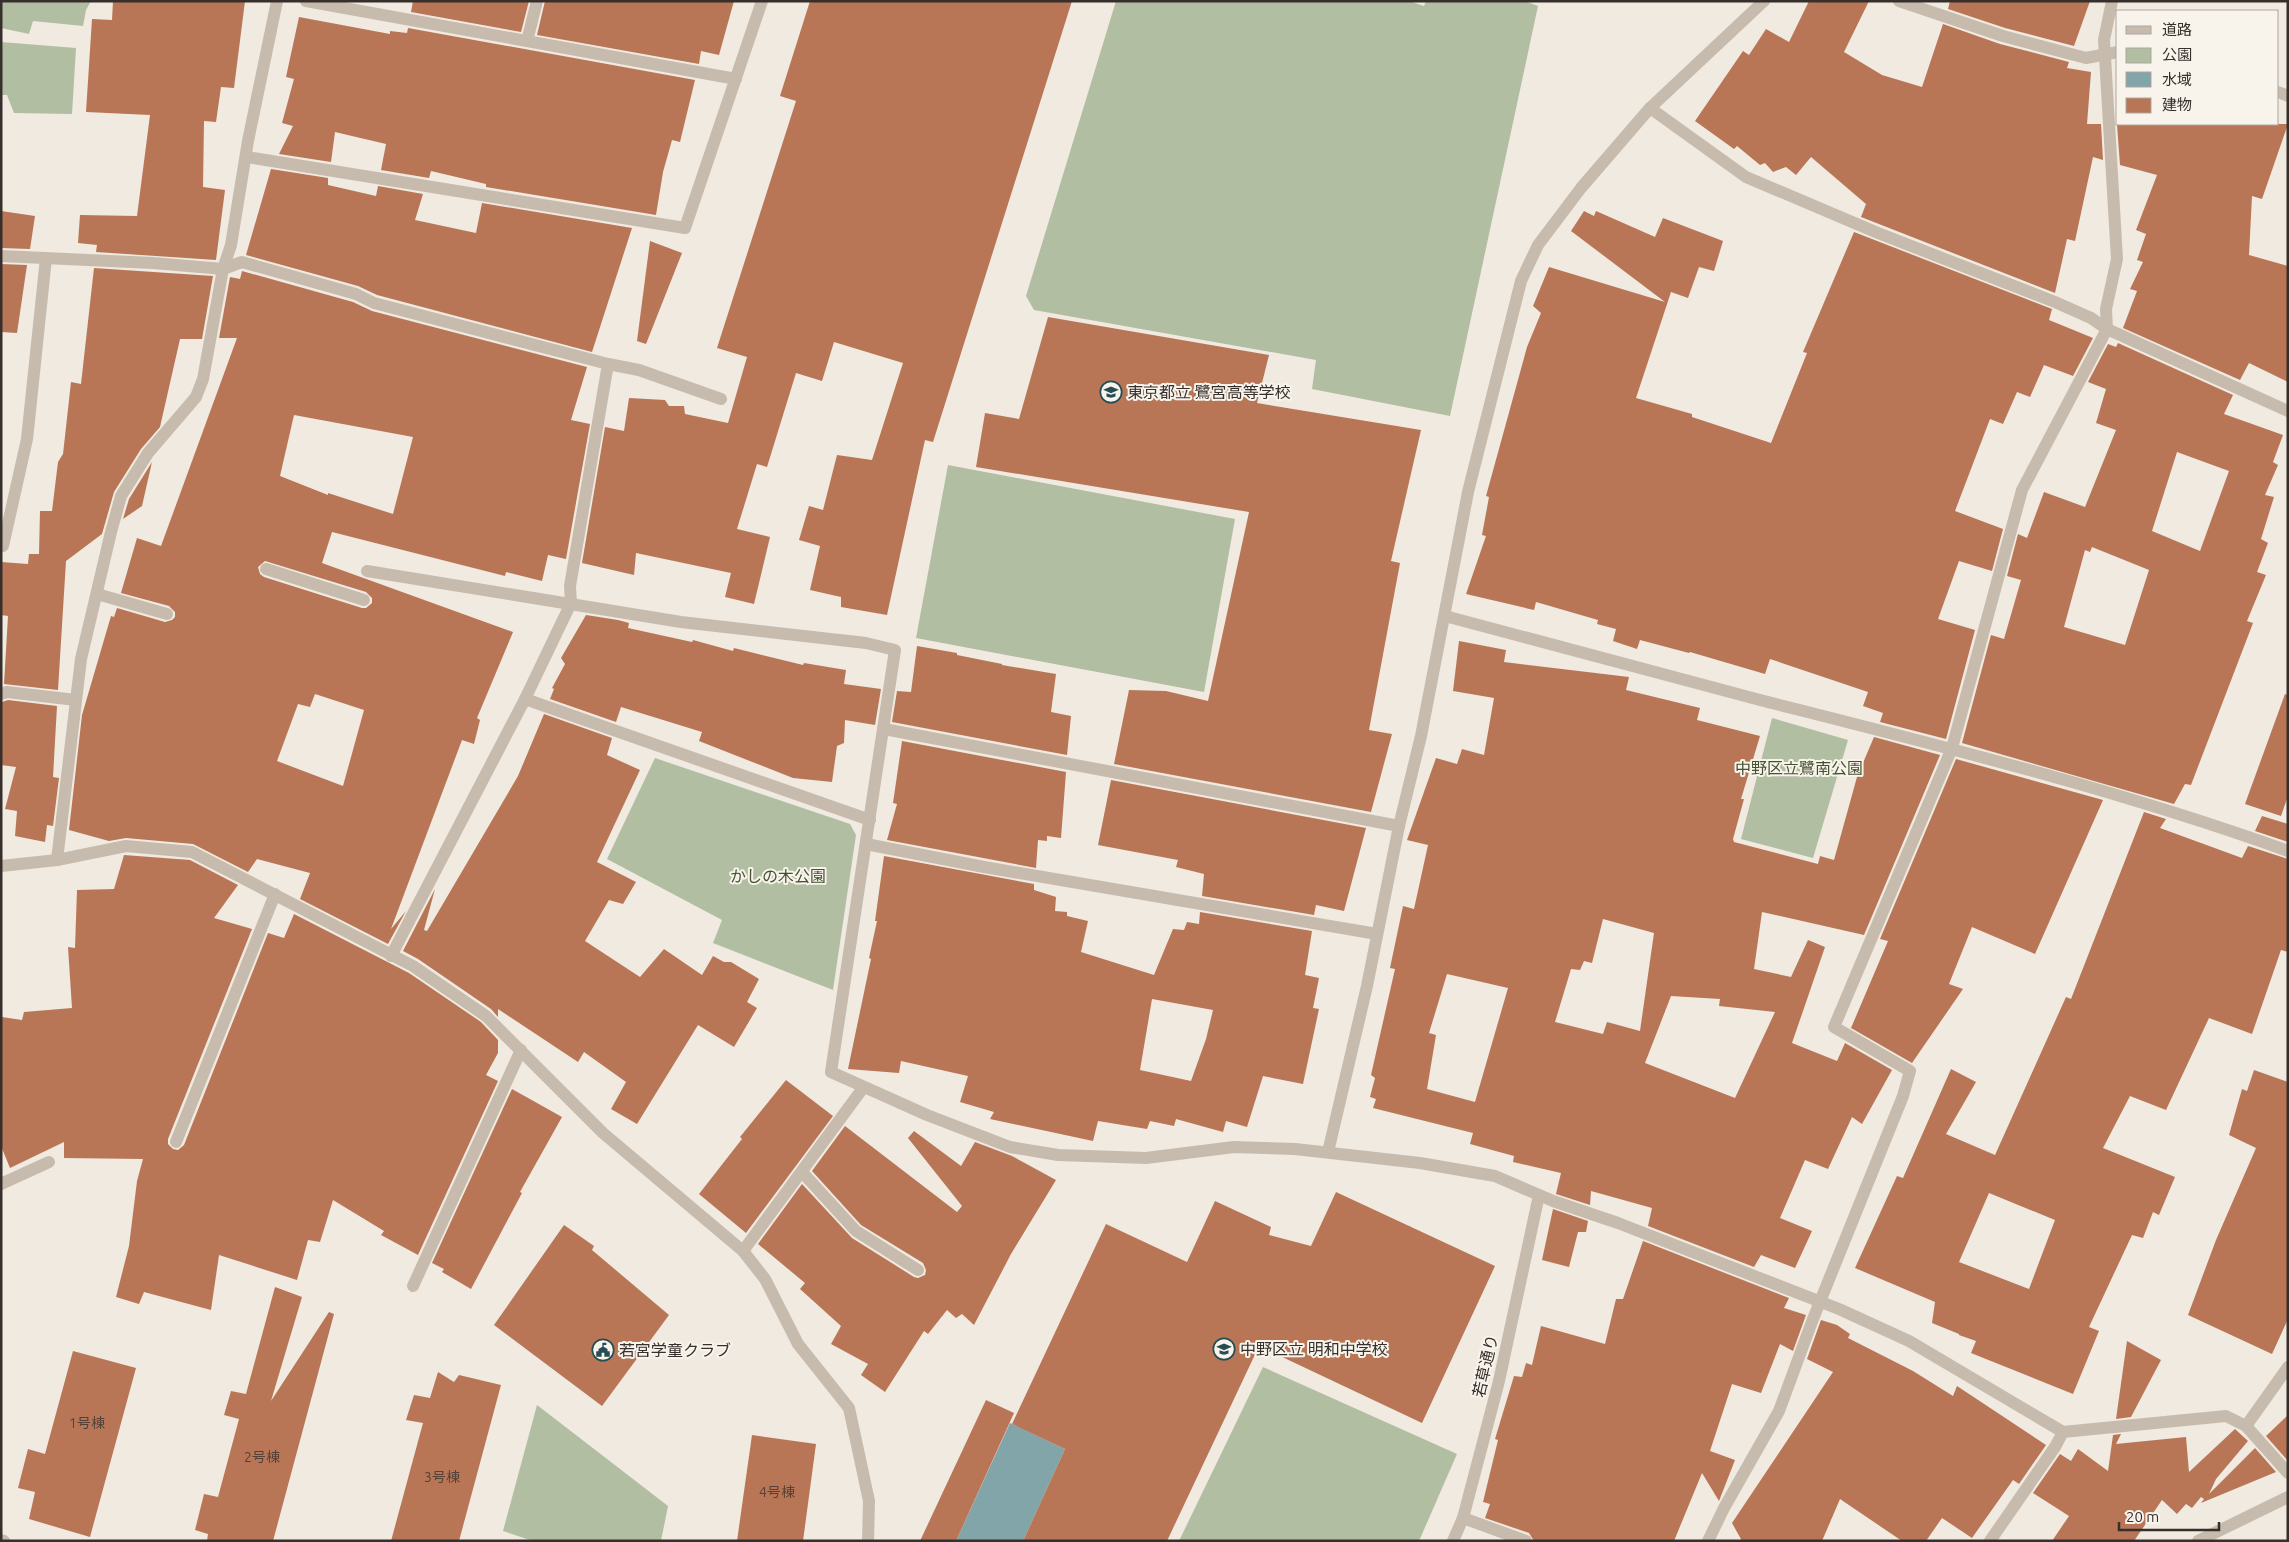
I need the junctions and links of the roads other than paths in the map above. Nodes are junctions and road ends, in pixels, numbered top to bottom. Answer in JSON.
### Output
{"nodes":[{"id":1,"x":277,"y":1,"type":"edge"},
{"id":2,"x":306,"y":1,"type":"edge"},
{"id":3,"x":537,"y":1,"type":"edge"},
{"id":4,"x":762,"y":1,"type":"edge"},
{"id":5,"x":1764,"y":1,"type":"edge"},
{"id":6,"x":1899,"y":1,"type":"edge"},
{"id":7,"x":2112,"y":1,"type":"edge"},
{"id":8,"x":527,"y":41,"type":"junction"},
{"id":9,"x":2111,"y":53,"type":"edge"},
{"id":10,"x":736,"y":79,"type":"junction"},
{"id":11,"x":1650,"y":108,"type":"junction"},
{"id":12,"x":247,"y":157,"type":"junction"},
{"id":13,"x":1,"y":256,"type":"edge"},
{"id":14,"x":46,"y":258,"type":"junction"},
{"id":15,"x":223,"y":269,"type":"junction"},
{"id":16,"x":2108,"y":329,"type":"junction"},
{"id":17,"x":608,"y":364,"type":"junction"},
{"id":18,"x":721,"y":399,"type":"dead end"},
{"id":19,"x":2288,"y":411,"type":"edge"},
{"id":20,"x":3,"y":546,"type":"dead end"},
{"id":21,"x":266,"y":569,"type":"dead end"},
{"id":22,"x":367,"y":571,"type":"dead end"},
{"id":23,"x":97,"y":594,"type":"junction"},
{"id":24,"x":364,"y":600,"type":"dead end"},
{"id":25,"x":571,"y":603,"type":"junction"},
{"id":26,"x":167,"y":614,"type":"dead end"},
{"id":27,"x":1446,"y":616,"type":"junction"},
{"id":28,"x":1,"y":694,"type":"edge"},
{"id":29,"x":76,"y":700,"type":"junction"},
{"id":30,"x":525,"y":700,"type":"junction"},
{"id":31,"x":884,"y":729,"type":"junction"},
{"id":32,"x":1952,"y":748,"type":"junction"},
{"id":33,"x":870,"y":820,"type":"junction"},
{"id":34,"x":1399,"y":826,"type":"junction"},
{"id":35,"x":866,"y":844,"type":"junction"},
{"id":36,"x":2288,"y":851,"type":"edge"},
{"id":37,"x":57,"y":860,"type":"junction"},
{"id":38,"x":1,"y":866,"type":"edge"},
{"id":39,"x":275,"y":894,"type":"junction"},
{"id":40,"x":1377,"y":934,"type":"junction"},
{"id":41,"x":392,"y":956,"type":"junction"},
{"id":42,"x":521,"y":1050,"type":"junction"},
{"id":43,"x":863,"y":1088,"type":"junction"},
{"id":44,"x":176,"y":1142,"type":"dead end"},
{"id":45,"x":1328,"y":1152,"type":"junction"},
{"id":46,"x":49,"y":1162,"type":"dead end"},
{"id":47,"x":802,"y":1172,"type":"junction"},
{"id":48,"x":1,"y":1184,"type":"edge"},
{"id":49,"x":1539,"y":1195,"type":"junction"},
{"id":50,"x":743,"y":1251,"type":"junction"},
{"id":51,"x":918,"y":1270,"type":"dead end"},
{"id":52,"x":413,"y":1286,"type":"dead end"},
{"id":53,"x":1821,"y":1302,"type":"junction"},
{"id":54,"x":2288,"y":1367,"type":"edge"},
{"id":55,"x":2246,"y":1426,"type":"junction"},
{"id":56,"x":2062,"y":1432,"type":"junction"},
{"id":57,"x":2288,"y":1473,"type":"edge"},
{"id":58,"x":2288,"y":1497,"type":"edge"},
{"id":59,"x":1463,"y":1518,"type":"junction"},
{"id":60,"x":868,"y":1541,"type":"edge"},
{"id":61,"x":1453,"y":1541,"type":"edge"},
{"id":62,"x":1526,"y":1541,"type":"edge"},
{"id":63,"x":1708,"y":1541,"type":"edge"},
{"id":64,"x":1990,"y":1541,"type":"edge"},
{"id":65,"x":2198,"y":1541,"type":"edge"}],
"edges":[{"from":1,"to":12,"type":"street"},
{"from":2,"to":8,"type":"street"},
{"from":3,"to":8,"type":"street"},
{"from":4,"to":10,"type":"street"},
{"from":5,"to":11,"type":"street"},
{"from":6,"to":9,"type":"street"},
{"from":7,"to":9,"type":"street"},
{"from":8,"to":10,"type":"street"},
{"from":9,"to":16,"type":"street"},
{"from":10,"to":12,"type":"street"},
{"from":11,"to":16,"type":"street"},
{"from":11,"to":27,"type":"street"},
{"from":12,"to":15,"type":"street"},
{"from":13,"to":14,"type":"street"},
{"from":14,"to":15,"type":"street"},
{"from":14,"to":20,"type":"street"},
{"from":15,"to":17,"type":"street"},
{"from":15,"to":23,"type":"street"},
{"from":16,"to":19,"type":"street"},
{"from":16,"to":32,"type":"street"},
{"from":17,"to":18,"type":"street"},
{"from":17,"to":25,"type":"street"},
{"from":21,"to":24,"type":"street"},
{"from":22,"to":25,"type":"street"},
{"from":23,"to":26,"type":"street"},
{"from":23,"to":29,"type":"street"},
{"from":25,"to":30,"type":"street"},
{"from":25,"to":31,"type":"street"},
{"from":27,"to":32,"type":"street"},
{"from":27,"to":34,"type":"street"},
{"from":28,"to":29,"type":"street"},
{"from":29,"to":37,"type":"street"},
{"from":30,"to":33,"type":"street"},
{"from":30,"to":41,"type":"street"},
{"from":31,"to":33,"type":"street"},
{"from":31,"to":34,"type":"street"},
{"from":32,"to":36,"type":"street"},
{"from":32,"to":53,"type":"street"},
{"from":33,"to":35,"type":"street"},
{"from":34,"to":40,"type":"street"},
{"from":35,"to":40,"type":"street"},
{"from":35,"to":43,"type":"street"},
{"from":37,"to":38,"type":"street"},
{"from":37,"to":39,"type":"street"},
{"from":39,"to":41,"type":"street"},
{"from":39,"to":44,"type":"street"},
{"from":40,"to":45,"type":"street"},
{"from":41,"to":42,"type":"street"},
{"from":42,"to":50,"type":"street"},
{"from":42,"to":52,"type":"street"},
{"from":43,"to":45,"type":"street"},
{"from":43,"to":47,"type":"street"},
{"from":45,"to":49,"type":"street"},
{"from":46,"to":48,"type":"street"},
{"from":47,"to":50,"type":"street"},
{"from":47,"to":51,"type":"street"},
{"from":49,"to":53,"type":"street"},
{"from":49,"to":59,"type":"street","name":"若草通り"},
{"from":50,"to":60,"type":"street"},
{"from":53,"to":56,"type":"street"},
{"from":53,"to":63,"type":"street"},
{"from":54,"to":55,"type":"street"},
{"from":55,"to":56,"type":"street"},
{"from":55,"to":57,"type":"street"},
{"from":56,"to":64,"type":"street"},
{"from":58,"to":65,"type":"street"},
{"from":59,"to":61,"type":"street","name":"若草通り"},
{"from":59,"to":62,"type":"street"}]}
